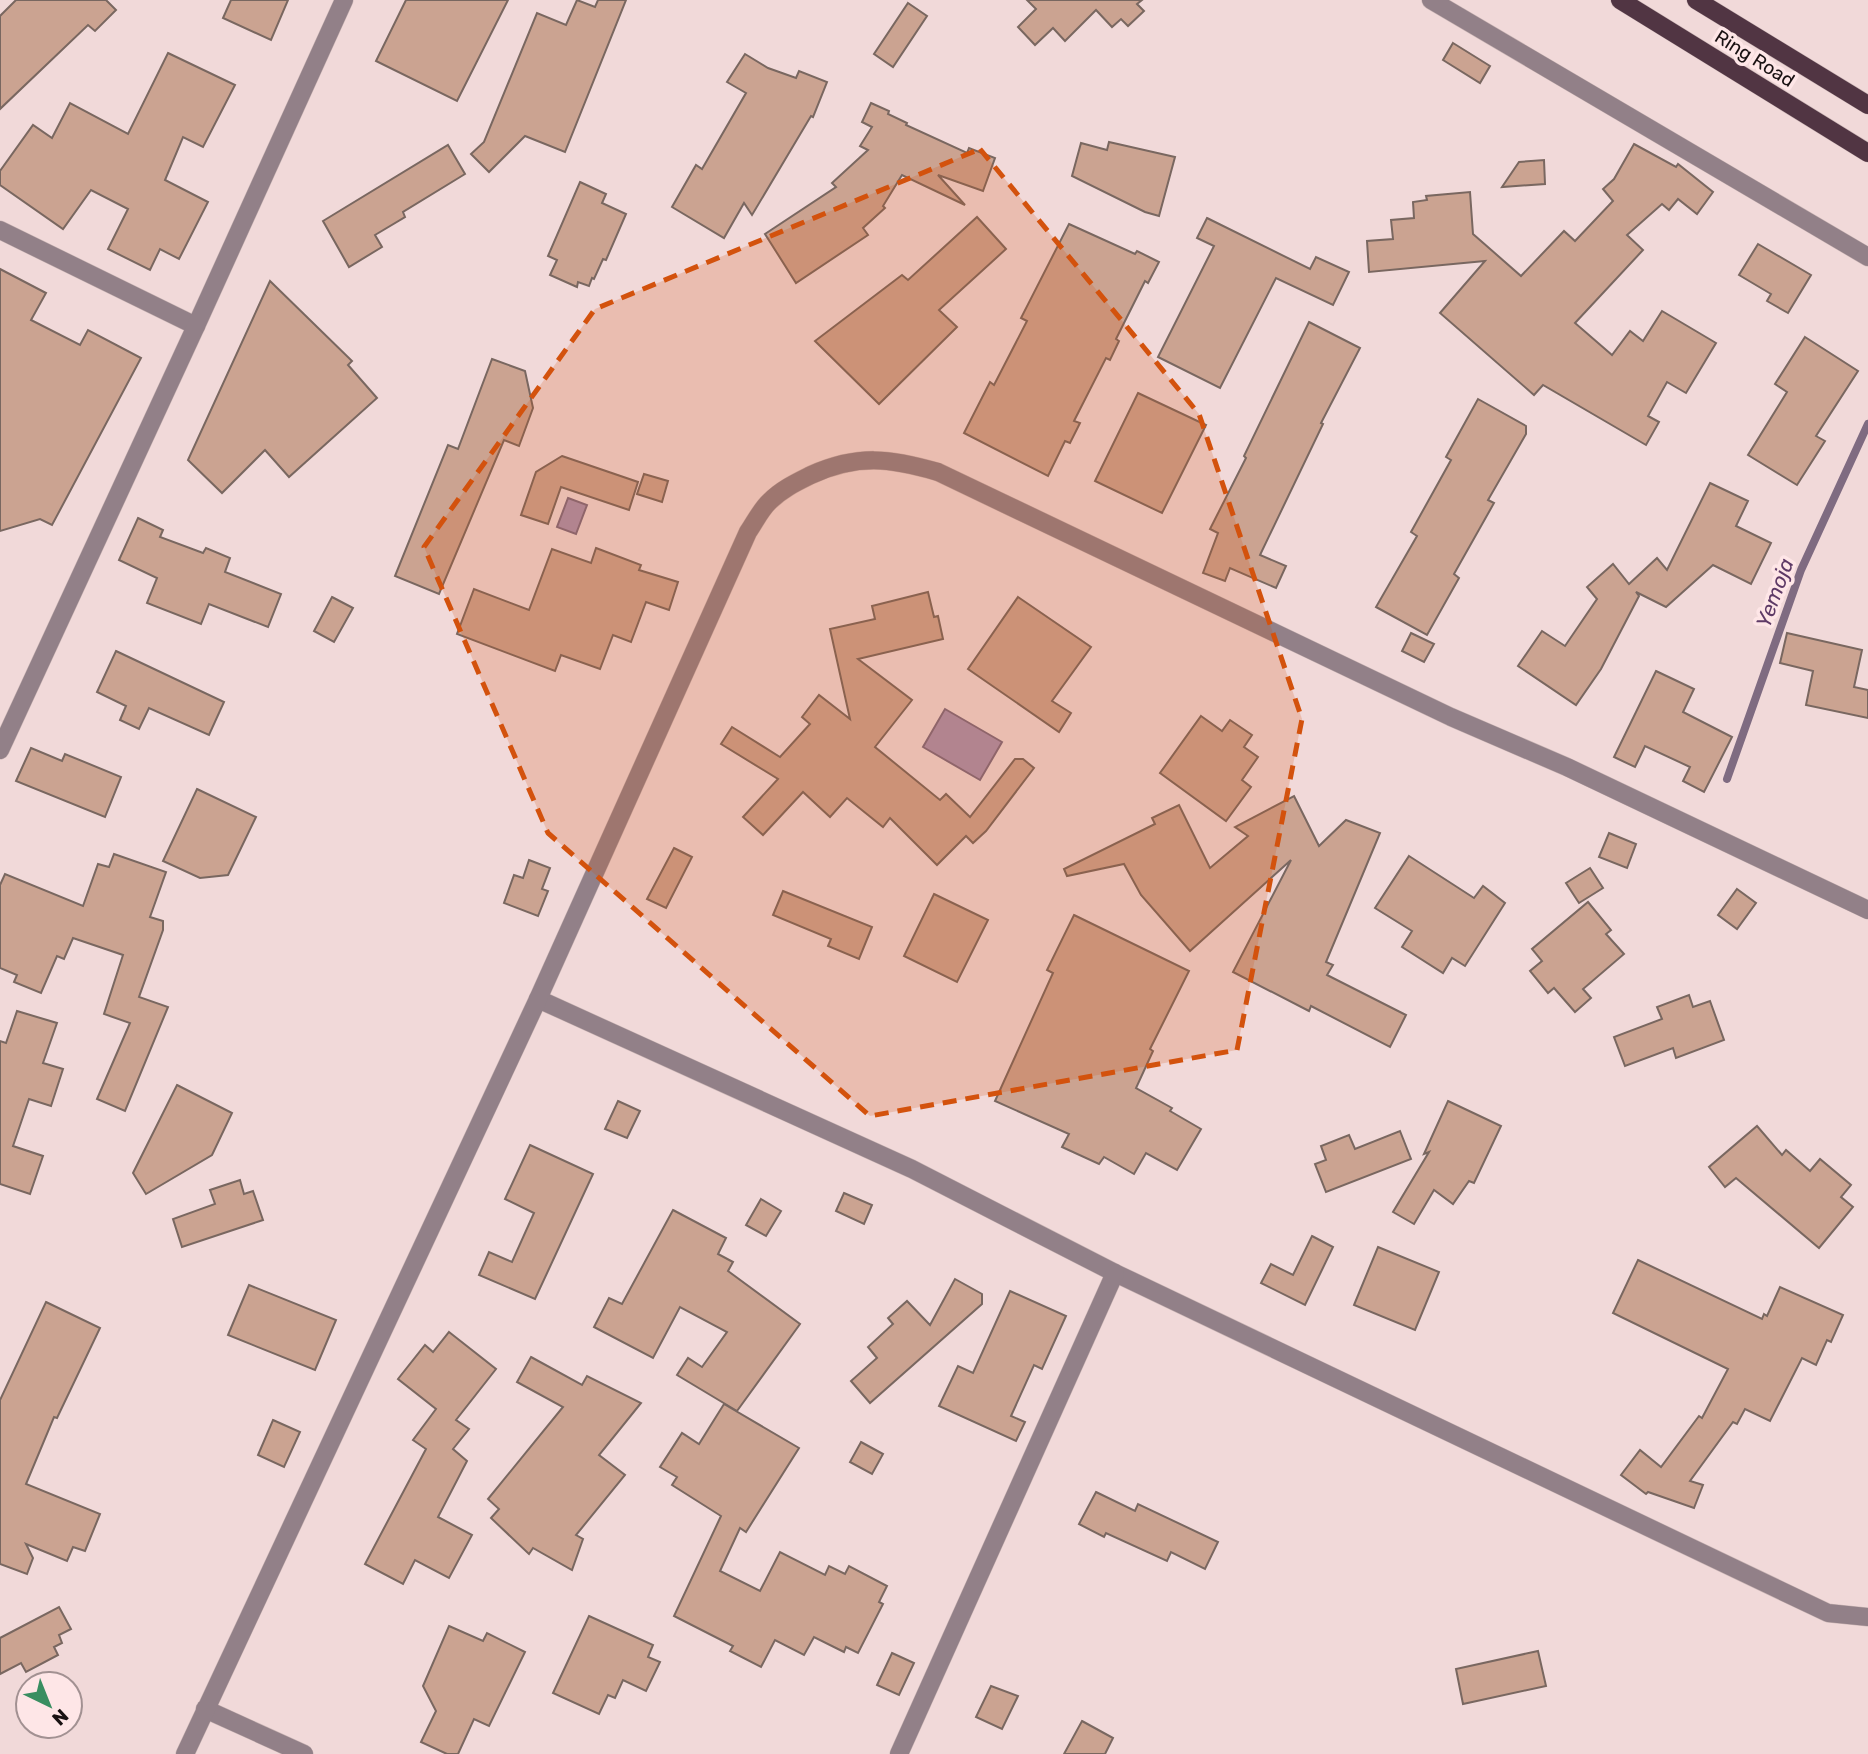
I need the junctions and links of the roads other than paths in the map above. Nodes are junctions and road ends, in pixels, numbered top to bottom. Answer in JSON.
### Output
{"nodes":[{"id":1,"x":344,"y":0,"type":"edge"},
{"id":2,"x":1431,"y":0,"type":"edge"},
{"id":3,"x":1620,"y":0,"type":"edge"},
{"id":4,"x":1696,"y":0,"type":"edge"},
{"id":5,"x":1868,"y":105,"type":"edge"},
{"id":6,"x":1868,"y":153,"type":"edge"},
{"id":7,"x":0,"y":229,"type":"edge"},
{"id":8,"x":1868,"y":257,"type":"edge"},
{"id":9,"x":196,"y":326,"type":"junction"},
{"id":10,"x":0,"y":750,"type":"edge"},
{"id":11,"x":1868,"y":909,"type":"edge"},
{"id":12,"x":538,"y":999,"type":"junction"},
{"id":13,"x":1115,"y":1273,"type":"junction"},
{"id":14,"x":1868,"y":1617,"type":"edge"},
{"id":15,"x":205,"y":1709,"type":"junction"},
{"id":16,"x":185,"y":1754,"type":"edge"},
{"id":17,"x":304,"y":1754,"type":"edge"},
{"id":18,"x":899,"y":1754,"type":"edge"}],
"edges":[{"from":1,"to":9,"type":"street"},
{"from":2,"to":8,"type":"street"},
{"from":3,"to":6,"type":"main road","name":"Ring Road"},
{"from":4,"to":5,"type":"main road","name":"Ring Road"},
{"from":7,"to":9,"type":"street"},
{"from":9,"to":10,"type":"street"},
{"from":11,"to":12,"type":"street"},
{"from":12,"to":13,"type":"street"},
{"from":12,"to":15,"type":"street"},
{"from":13,"to":14,"type":"street"},
{"from":13,"to":18,"type":"street"},
{"from":15,"to":16,"type":"street"},
{"from":15,"to":17,"type":"street"}]}
